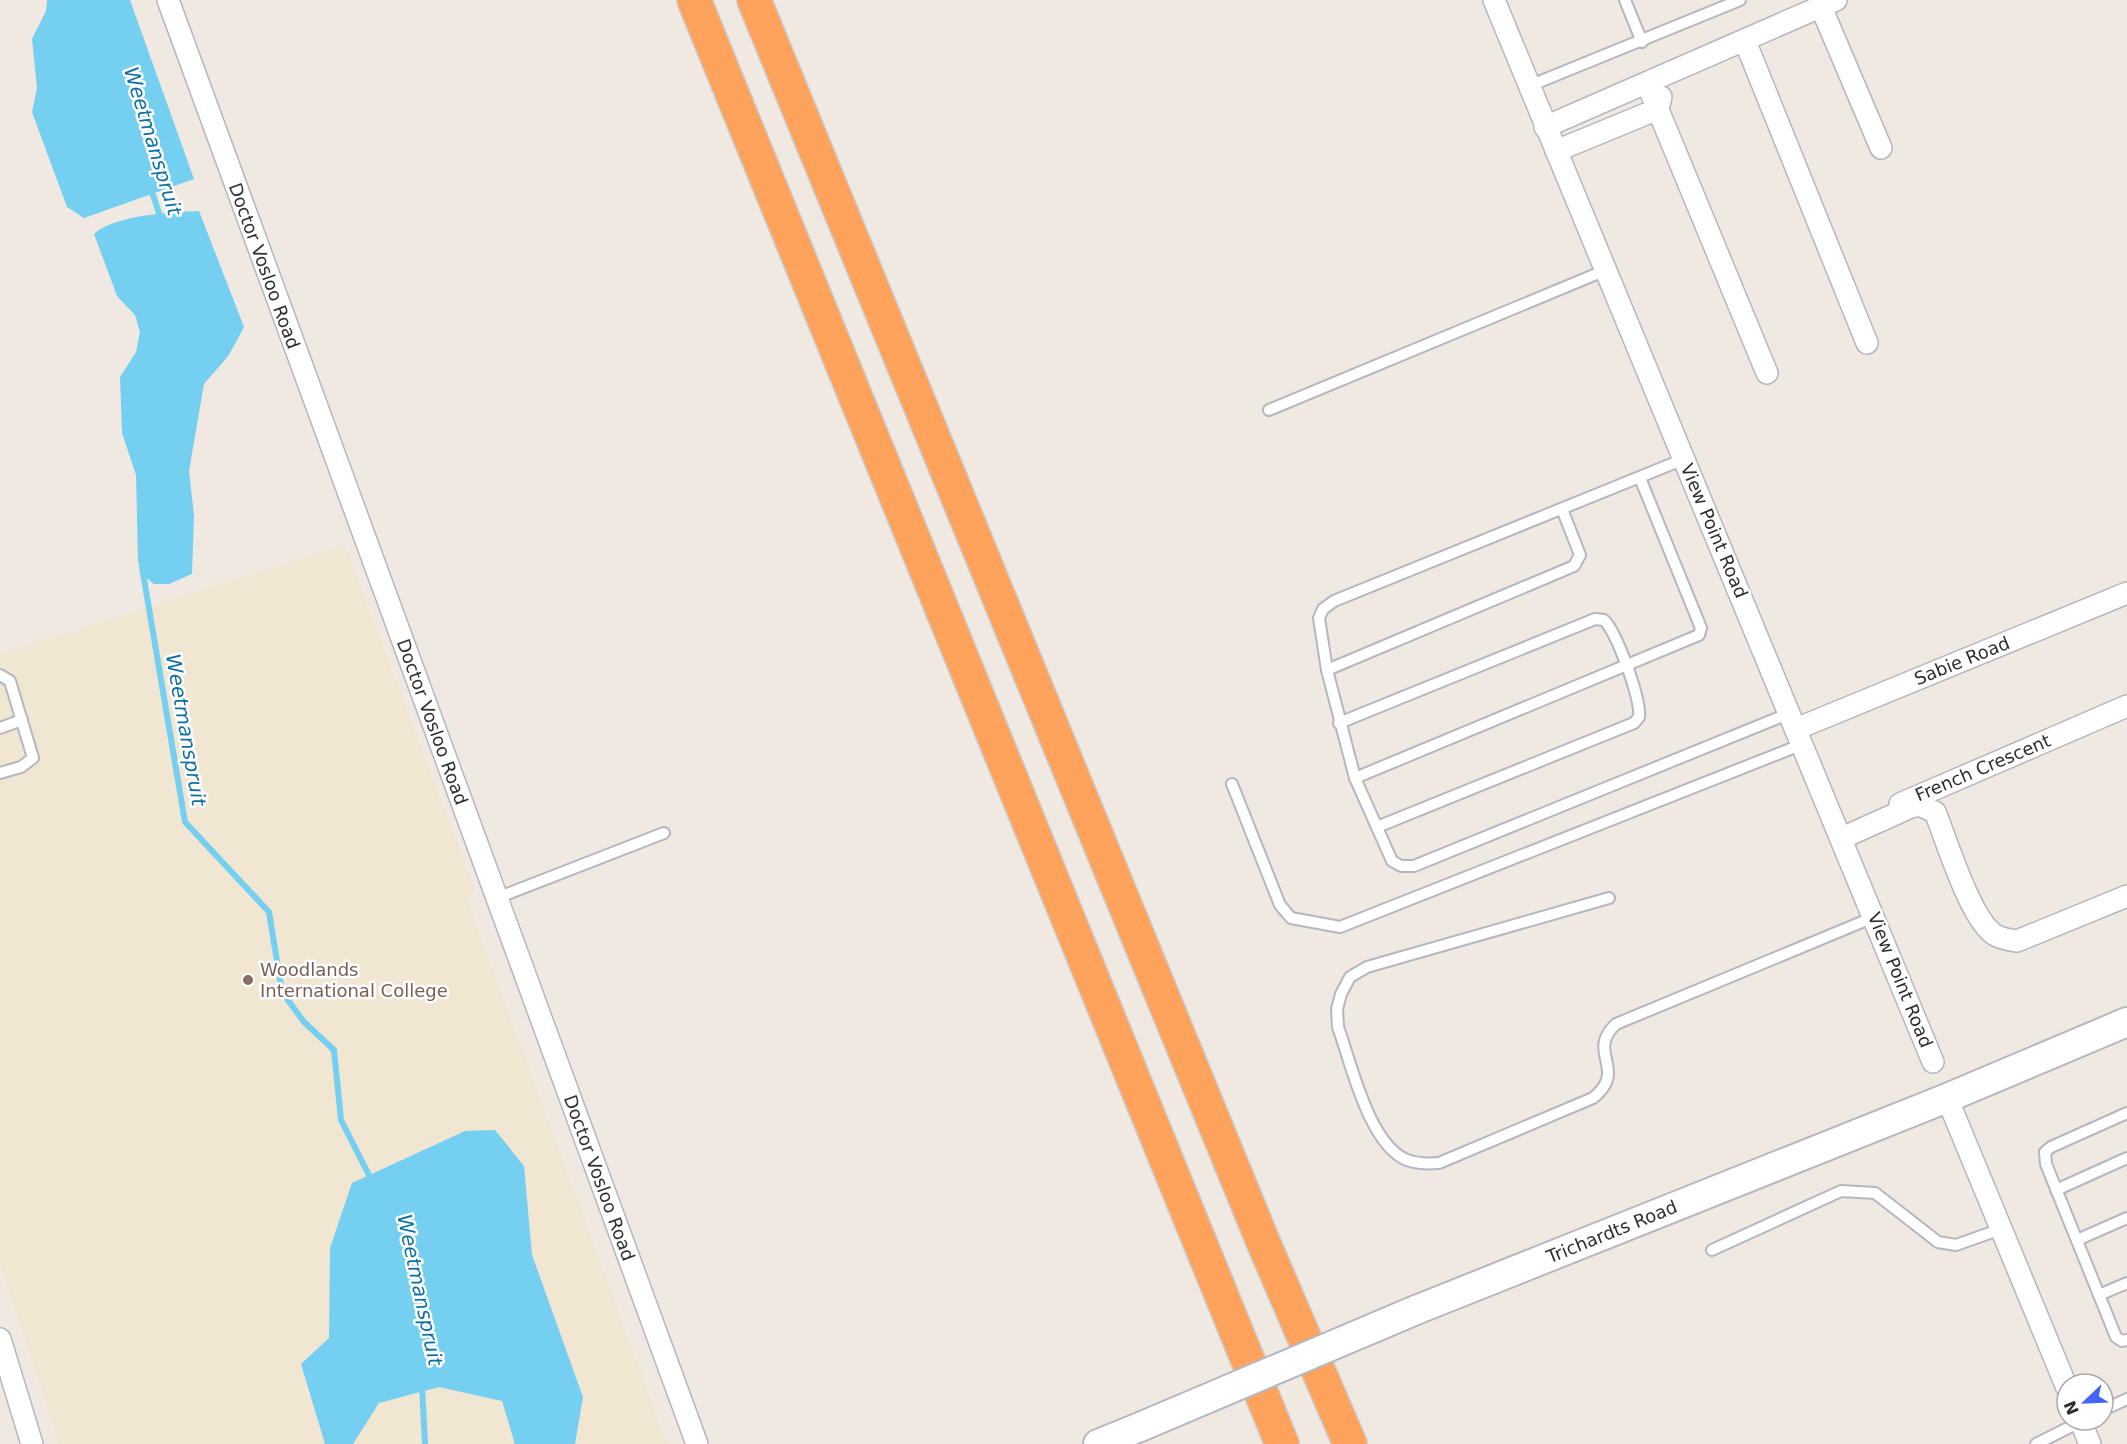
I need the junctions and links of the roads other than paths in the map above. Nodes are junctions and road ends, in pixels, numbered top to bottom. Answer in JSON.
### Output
{"nodes":[{"id":1,"x":168,"y":0,"type":"edge"},
{"id":2,"x":694,"y":0,"type":"edge"},
{"id":3,"x":754,"y":0,"type":"edge"},
{"id":4,"x":1494,"y":0,"type":"edge"},
{"id":5,"x":1625,"y":0,"type":"edge"},
{"id":6,"x":1740,"y":0,"type":"edge"},
{"id":7,"x":1829,"y":4,"type":"edge"},
{"id":8,"x":1745,"y":41,"type":"junction"},
{"id":9,"x":1642,"y":42,"type":"junction"},
{"id":10,"x":1669,"y":74,"type":"junction"},
{"id":11,"x":1647,"y":83,"type":"junction"},
{"id":12,"x":1529,"y":86,"type":"junction"},
{"id":13,"x":1658,"y":109,"type":"junction"},
{"id":14,"x":1545,"y":127,"type":"junction"},
{"id":15,"x":1881,"y":148,"type":"dead end"},
{"id":16,"x":1557,"y":151,"type":"junction"},
{"id":17,"x":1606,"y":270,"type":"junction"},
{"id":18,"x":1867,"y":343,"type":"dead end"},
{"id":19,"x":1767,"y":373,"type":"dead end"},
{"id":20,"x":1269,"y":410,"type":"dead end"},
{"id":21,"x":1684,"y":459,"type":"junction"},
{"id":22,"x":1640,"y":478,"type":"junction"},
{"id":23,"x":1562,"y":509,"type":"junction"},
{"id":24,"x":2127,"y":593,"type":"edge"},
{"id":25,"x":1626,"y":668,"type":"junction"},
{"id":26,"x":1327,"y":670,"type":"junction"},
{"id":27,"x":0,"y":675,"type":"edge"},
{"id":28,"x":2127,"y":706,"type":"edge"},
{"id":29,"x":22,"y":720,"type":"junction"},
{"id":30,"x":1339,"y":723,"type":"junction"},
{"id":31,"x":0,"y":728,"type":"edge"},
{"id":32,"x":1796,"y":729,"type":"junction"},
{"id":33,"x":0,"y":772,"type":"edge"},
{"id":34,"x":1355,"y":778,"type":"junction"},
{"id":35,"x":1232,"y":784,"type":"dead end"},
{"id":36,"x":1377,"y":827,"type":"junction"},
{"id":37,"x":664,"y":833,"type":"dead end"},
{"id":38,"x":1841,"y":835,"type":"junction"},
{"id":39,"x":2127,"y":896,"type":"edge"},
{"id":40,"x":496,"y":898,"type":"junction"},
{"id":41,"x":1610,"y":898,"type":"dead end"},
{"id":42,"x":1874,"y":917,"type":"junction"},
{"id":43,"x":2127,"y":1022,"type":"edge"},
{"id":44,"x":1933,"y":1062,"type":"dead end"},
{"id":45,"x":1947,"y":1098,"type":"junction"},
{"id":46,"x":2127,"y":1113,"type":"edge"},
{"id":47,"x":2127,"y":1158,"type":"edge"},
{"id":48,"x":2056,"y":1190,"type":"junction"},
{"id":49,"x":2127,"y":1218,"type":"edge"},
{"id":50,"x":2001,"y":1228,"type":"junction"},
{"id":51,"x":2077,"y":1240,"type":"junction"},
{"id":52,"x":1712,"y":1250,"type":"dead end"},
{"id":53,"x":2127,"y":1283,"type":"edge"},
{"id":54,"x":2099,"y":1295,"type":"junction"},
{"id":55,"x":2127,"y":1340,"type":"edge"},
{"id":56,"x":2,"y":1350,"type":"edge"},
{"id":57,"x":2060,"y":1372,"type":"edge"},
{"id":58,"x":2059,"y":1432,"type":"edge"},
{"id":59,"x":32,"y":1444,"type":"edge"},
{"id":60,"x":697,"y":1444,"type":"edge"},
{"id":61,"x":1098,"y":1444,"type":"edge"},
{"id":62,"x":1282,"y":1444,"type":"edge"},
{"id":63,"x":1350,"y":1444,"type":"edge"},
{"id":64,"x":2036,"y":1444,"type":"edge"}],
"edges":[{"from":1,"to":40,"type":"street","name":"Doctor Vosloo Road"},
{"from":2,"to":62,"type":"highway"},
{"from":3,"to":63,"type":"highway"},
{"from":4,"to":12,"type":"street","name":"View Point Road"},
{"from":5,"to":9,"type":"lane"},
{"from":6,"to":9,"type":"lane"},
{"from":7,"to":8,"type":"street"},
{"from":7,"to":15,"type":"street"},
{"from":8,"to":10,"type":"street"},
{"from":8,"to":18,"type":"street"},
{"from":9,"to":12,"type":"lane"},
{"from":10,"to":11,"type":"street"},
{"from":10,"to":13,"type":"street"},
{"from":11,"to":13,"type":"street"},
{"from":11,"to":14,"type":"street"},
{"from":12,"to":14,"type":"street","name":"View Point Road"},
{"from":13,"to":16,"type":"street"},
{"from":13,"to":19,"type":"street"},
{"from":14,"to":16,"type":"street","name":"View Point Road"},
{"from":16,"to":17,"type":"street","name":"View Point Road"},
{"from":17,"to":20,"type":"lane"},
{"from":17,"to":21,"type":"street","name":"View Point Road"},
{"from":21,"to":22,"type":"lane"},
{"from":21,"to":32,"type":"street","name":"View Point Road"},
{"from":22,"to":23,"type":"lane"},
{"from":22,"to":25,"type":"lane"},
{"from":23,"to":26,"type":"lane"},
{"from":23,"to":26,"type":"lane"},
{"from":24,"to":32,"type":"street","name":"Sabie Road"},
{"from":25,"to":30,"type":"lane"},
{"from":25,"to":34,"type":"lane"},
{"from":25,"to":36,"type":"lane"},
{"from":26,"to":30,"type":"lane"},
{"from":27,"to":29,"type":"lane"},
{"from":28,"to":38,"type":"street","name":"French Crescent"},
{"from":29,"to":31,"type":"lane"},
{"from":29,"to":33,"type":"lane"},
{"from":30,"to":34,"type":"lane"},
{"from":32,"to":35,"type":"lane"},
{"from":32,"to":36,"type":"lane"},
{"from":32,"to":38,"type":"street","name":"View Point Road"},
{"from":34,"to":36,"type":"lane"},
{"from":37,"to":40,"type":"lane"},
{"from":38,"to":39,"type":"street","name":"French Crescent"},
{"from":38,"to":42,"type":"street","name":"View Point Road"},
{"from":40,"to":60,"type":"street","name":"Doctor Vosloo Road"},
{"from":41,"to":42,"type":"lane"},
{"from":42,"to":44,"type":"street","name":"View Point Road"},
{"from":43,"to":45,"type":"street","name":"Trichardts Road"},
{"from":45,"to":50,"type":"street"},
{"from":45,"to":61,"type":"street","name":"Trichardts Road","bridge":true},
{"from":46,"to":48,"type":"lane"},
{"from":47,"to":48,"type":"lane"},
{"from":48,"to":51,"type":"lane"},
{"from":49,"to":51,"type":"lane"},
{"from":50,"to":52,"type":"lane"},
{"from":50,"to":57,"type":"street"},
{"from":51,"to":54,"type":"lane"},
{"from":53,"to":54,"type":"lane"},
{"from":54,"to":55,"type":"lane"},
{"from":56,"to":59,"type":"street"},
{"from":58,"to":64,"type":"lane"}]}
